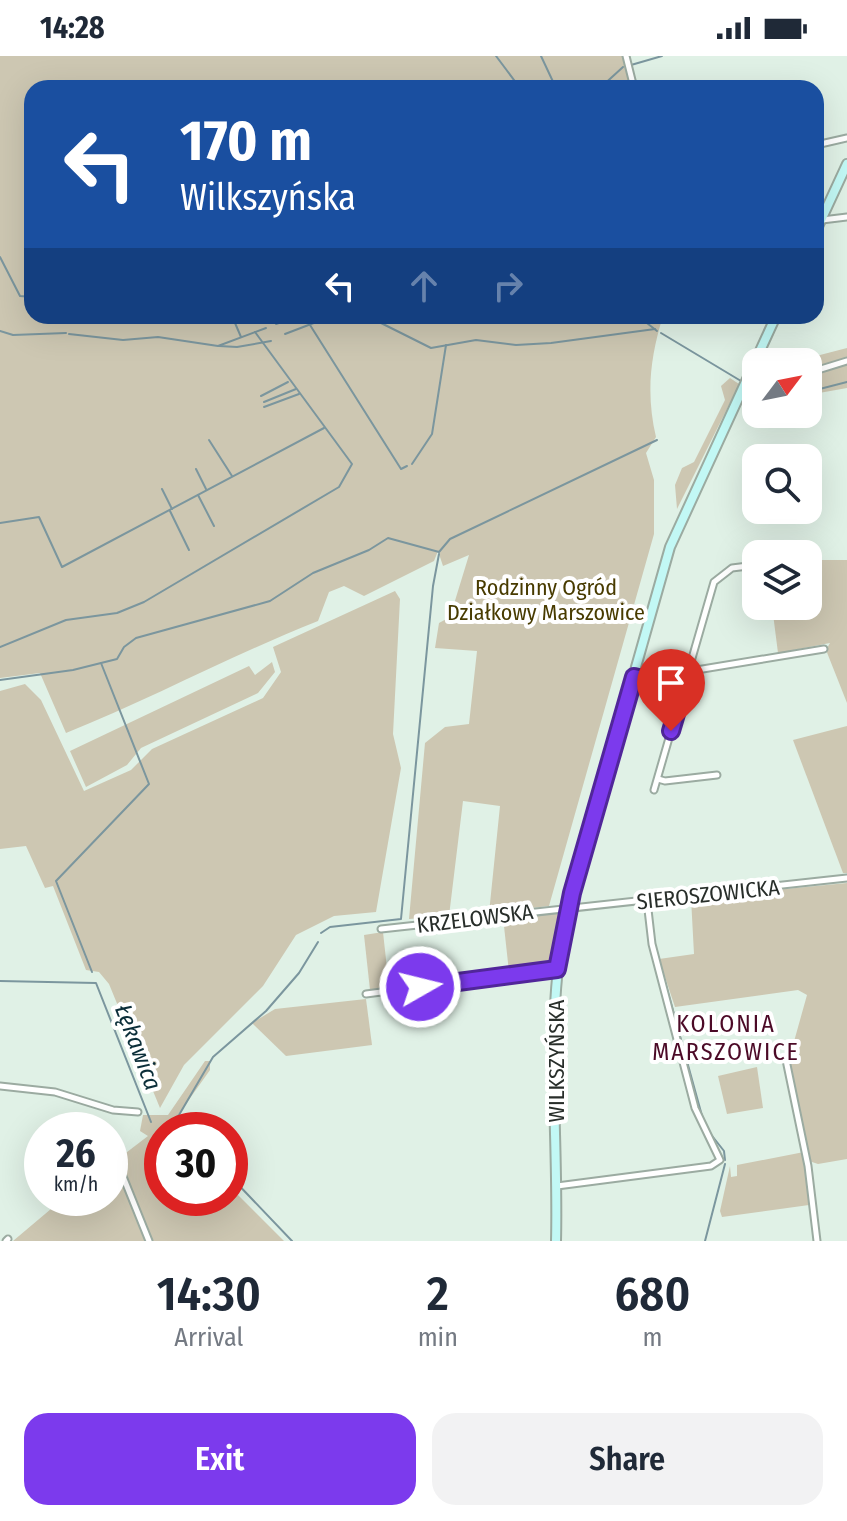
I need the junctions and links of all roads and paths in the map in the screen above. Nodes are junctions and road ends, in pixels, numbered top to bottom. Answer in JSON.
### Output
{"nodes":[{"id":1,"x":626,"y":56,"type":"edge"},
{"id":2,"x":632,"y":80,"type":"edge"},
{"id":3,"x":847,"y":138,"type":"edge"},
{"id":4,"x":824,"y":143,"type":"edge"},
{"id":5,"x":847,"y":164,"type":"edge"},
{"id":6,"x":824,"y":214,"type":"edge"},
{"id":7,"x":847,"y":217,"type":"edge"},
{"id":8,"x":824,"y":220,"type":"edge"},
{"id":9,"x":773,"y":324,"type":"edge"},
{"id":10,"x":762,"y":348,"type":"edge"},
{"id":11,"x":847,"y":361,"type":"edge"},
{"id":12,"x":822,"y":369,"type":"edge"},
{"id":13,"x":742,"y":394,"type":"edge"},
{"id":14,"x":742,"y":567,"type":"edge"},
{"id":15,"x":824,"y":649,"type":"dead end"},
{"id":16,"x":689,"y":670,"type":"junction"},
{"id":17,"x":634,"y":677,"type":"junction"},
{"id":18,"x":717,"y":775,"type":"dead end"},
{"id":19,"x":658,"y":779,"type":"junction"},
{"id":20,"x":654,"y":790,"type":"dead end"},
{"id":21,"x":847,"y":878,"type":"edge"},
{"id":22,"x":647,"y":900,"type":"junction"},
{"id":23,"x":568,"y":907,"type":"junction"},
{"id":24,"x":381,"y":929,"type":"dead end"},
{"id":25,"x":557,"y":969,"type":"junction"},
{"id":26,"x":366,"y":994,"type":"dead end"},
{"id":27,"x":786,"y":1060,"type":"dead end"},
{"id":28,"x":0,"y":1086,"type":"edge"},
{"id":29,"x":138,"y":1112,"type":"dead end"},
{"id":30,"x":557,"y":1186,"type":"junction"},
{"id":31,"x":128,"y":1189,"type":"edge"},
{"id":32,"x":149,"y":1241,"type":"edge"},
{"id":33,"x":556,"y":1241,"type":"edge"},
{"id":34,"x":817,"y":1241,"type":"edge"}],
"edges":[{"from":1,"to":2,"type":"street"},
{"from":3,"to":4,"type":"street"},
{"from":5,"to":6,"type":"street"},
{"from":7,"to":8,"type":"street"},
{"from":9,"to":10,"type":"street","name":"WILKSZYŃSKA"},
{"from":11,"to":12,"type":"street"},
{"from":13,"to":17,"type":"street","name":"WILKSZYŃSKA"},
{"from":14,"to":16,"type":"street"},
{"from":15,"to":16,"type":"street"},
{"from":16,"to":17,"type":"street"},
{"from":16,"to":19,"type":"street"},
{"from":17,"to":23,"type":"street","name":"WILKSZYŃSKA"},
{"from":18,"to":19,"type":"street"},
{"from":19,"to":20,"type":"street"},
{"from":21,"to":22,"type":"street","name":"SIEROSZOWICKA"},
{"from":22,"to":23,"type":"street","name":"SIEROSZOWICKA"},
{"from":22,"to":30,"type":"street"},
{"from":23,"to":24,"type":"street","name":"KRZELOWSKA"},
{"from":23,"to":25,"type":"street","name":"WILKSZYŃSKA"},
{"from":25,"to":26,"type":"street"},
{"from":25,"to":30,"type":"street","name":"WILKSZYŃSKA"},
{"from":27,"to":34,"type":"street"},
{"from":28,"to":29,"type":"street"},
{"from":30,"to":33,"type":"street","name":"WILKSZYŃSKA"},
{"from":31,"to":32,"type":"street"}]}
